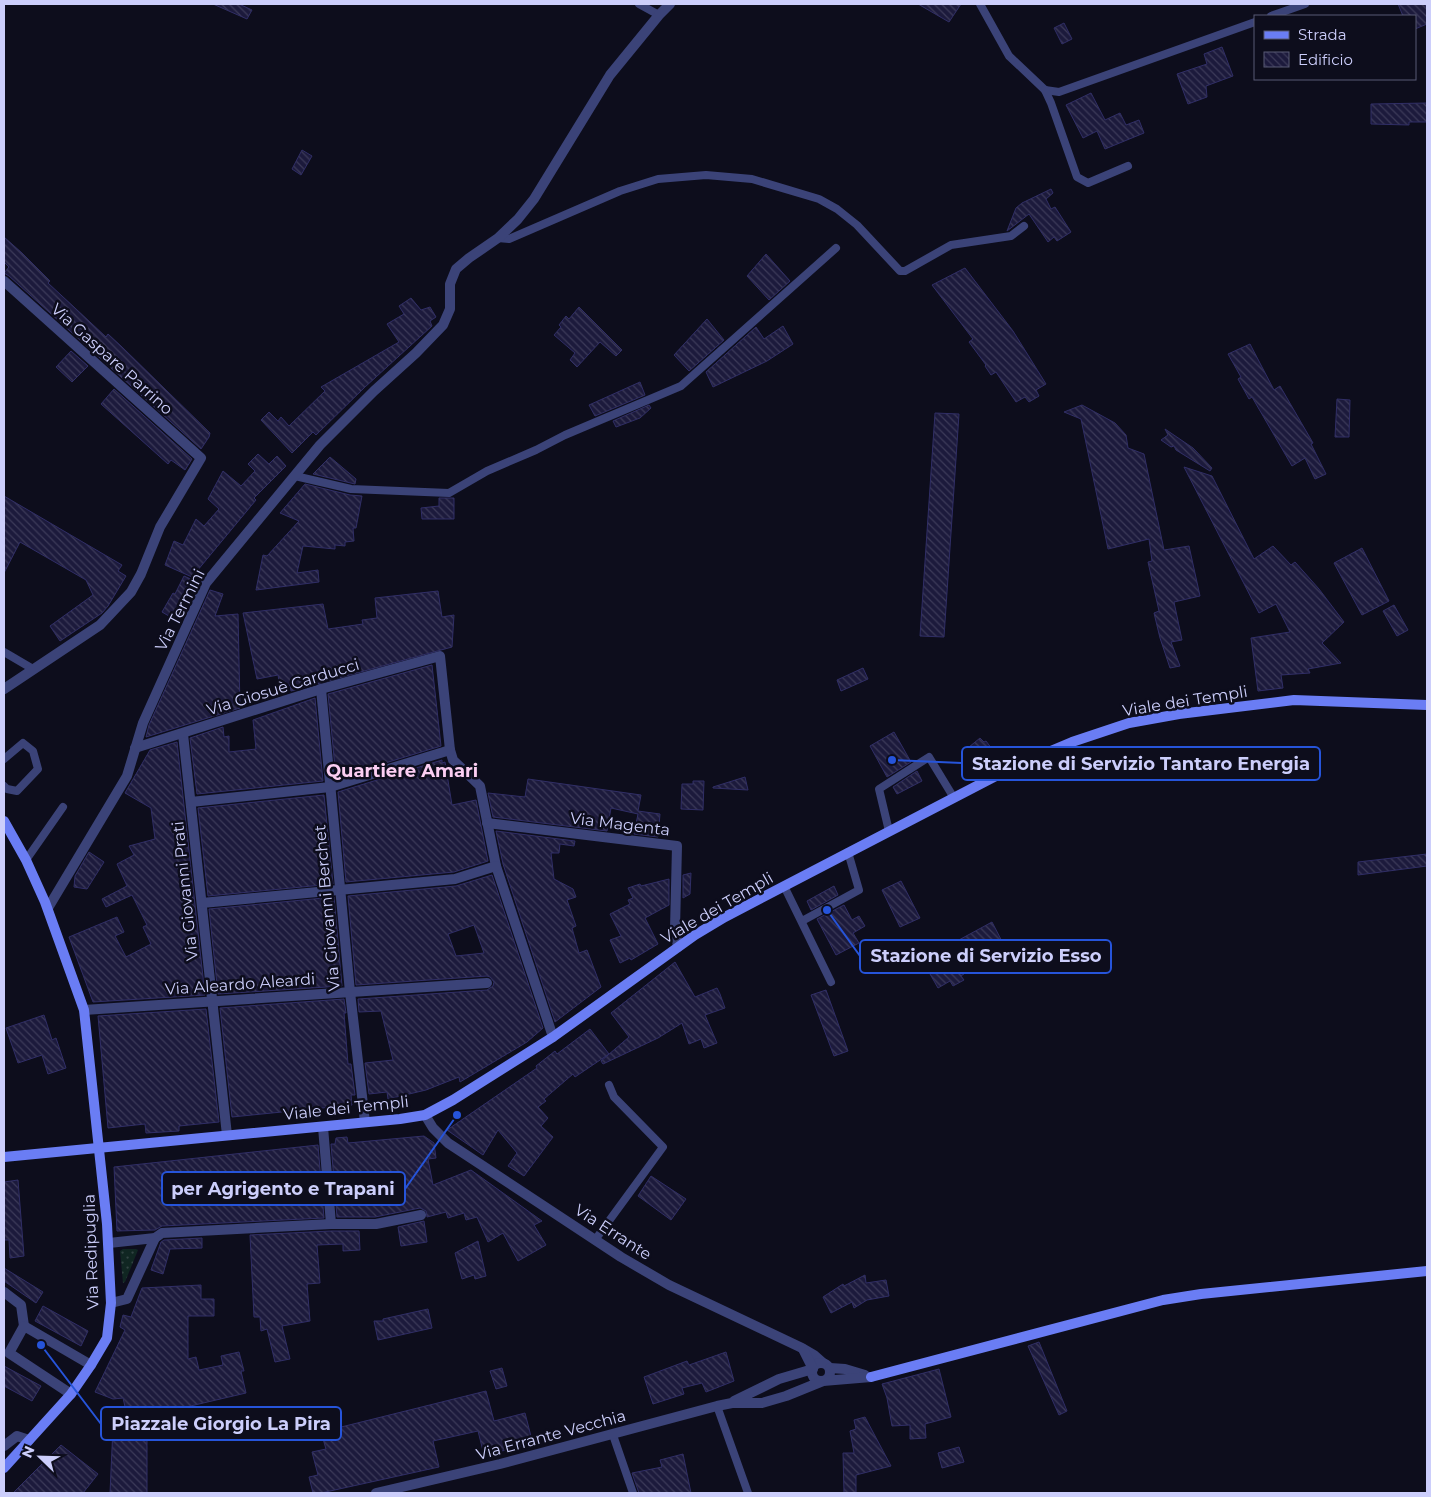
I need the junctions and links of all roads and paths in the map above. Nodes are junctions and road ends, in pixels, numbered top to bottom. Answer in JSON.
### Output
{"nodes":[{"id":1,"x":639,"y":4,"type":"edge"},
{"id":2,"x":670,"y":4,"type":"edge"},
{"id":3,"x":980,"y":4,"type":"edge"},
{"id":4,"x":1306,"y":4,"type":"edge"},
{"id":5,"x":658,"y":15,"type":"junction"},
{"id":6,"x":1274,"y":15,"type":"edge"},
{"id":7,"x":1254,"y":22,"type":"edge"},
{"id":8,"x":1045,"y":90,"type":"junction"},
{"id":9,"x":1128,"y":166,"type":"dead end"},
{"id":10,"x":1024,"y":226,"type":"dead end"},
{"id":11,"x":498,"y":238,"type":"junction"},
{"id":12,"x":836,"y":248,"type":"dead end"},
{"id":13,"x":4,"y":281,"type":"edge"},
{"id":14,"x":294,"y":476,"type":"junction"},
{"id":15,"x":4,"y":652,"type":"edge"},
{"id":16,"x":33,"y":669,"type":"junction"},
{"id":17,"x":4,"y":689,"type":"edge"},
{"id":18,"x":321,"y":690,"type":"junction"},
{"id":19,"x":1427,"y":705,"type":"edge"},
{"id":20,"x":184,"y":734,"type":"junction"},
{"id":21,"x":135,"y":748,"type":"junction"},
{"id":22,"x":450,"y":750,"type":"junction"},
{"id":23,"x":4,"y":759,"type":"edge"},
{"id":24,"x":4,"y":786,"type":"edge"},
{"id":25,"x":330,"y":787,"type":"junction"},
{"id":26,"x":954,"y":798,"type":"junction"},
{"id":27,"x":191,"y":802,"type":"junction"},
{"id":28,"x":62,"y":807,"type":"dead end"},
{"id":29,"x":4,"y":821,"type":"edge"},
{"id":30,"x":487,"y":823,"type":"junction"},
{"id":31,"x":889,"y":831,"type":"junction"},
{"id":32,"x":848,"y":852,"type":"junction"},
{"id":33,"x":26,"y":860,"type":"junction"},
{"id":34,"x":496,"y":866,"type":"junction"},
{"id":35,"x":784,"y":886,"type":"junction"},
{"id":36,"x":340,"y":890,"type":"junction"},
{"id":37,"x":202,"y":903,"type":"junction"},
{"id":38,"x":48,"y":908,"type":"junction"},
{"id":39,"x":802,"y":921,"type":"junction"},
{"id":40,"x":678,"y":947,"type":"junction"},
{"id":41,"x":831,"y":982,"type":"dead end"},
{"id":42,"x":487,"y":983,"type":"dead end"},
{"id":43,"x":350,"y":992,"type":"junction"},
{"id":44,"x":212,"y":1001,"type":"junction"},
{"id":45,"x":84,"y":1010,"type":"junction"},
{"id":46,"x":553,"y":1037,"type":"junction"},
{"id":47,"x":609,"y":1085,"type":"dead end"},
{"id":48,"x":425,"y":1115,"type":"junction"},
{"id":49,"x":365,"y":1122,"type":"junction"},
{"id":50,"x":323,"y":1127,"type":"junction"},
{"id":51,"x":227,"y":1135,"type":"junction"},
{"id":52,"x":99,"y":1149,"type":"junction"},
{"id":53,"x":4,"y":1157,"type":"edge"},
{"id":54,"x":421,"y":1215,"type":"dead end"},
{"id":55,"x":331,"y":1224,"type":"junction"},
{"id":56,"x":155,"y":1238,"type":"junction"},
{"id":57,"x":595,"y":1240,"type":"junction"},
{"id":58,"x":109,"y":1243,"type":"junction"},
{"id":59,"x":1427,"y":1271,"type":"edge"},
{"id":60,"x":4,"y":1292,"type":"edge"},
{"id":61,"x":111,"y":1303,"type":"junction"},
{"id":62,"x":24,"y":1326,"type":"junction"},
{"id":63,"x":802,"y":1348,"type":"junction"},
{"id":64,"x":92,"y":1365,"type":"junction"},
{"id":65,"x":826,"y":1366,"type":"junction"},
{"id":66,"x":813,"y":1369,"type":"junction"},
{"id":67,"x":871,"y":1377,"type":"junction"},
{"id":68,"x":823,"y":1381,"type":"junction"},
{"id":69,"x":71,"y":1394,"type":"junction"},
{"id":70,"x":732,"y":1403,"type":"junction"},
{"id":71,"x":717,"y":1406,"type":"junction"},
{"id":72,"x":613,"y":1435,"type":"junction"},
{"id":73,"x":29,"y":1440,"type":"junction"},
{"id":74,"x":4,"y":1446,"type":"edge"},
{"id":75,"x":4,"y":1468,"type":"edge"},
{"id":76,"x":376,"y":1493,"type":"edge"},
{"id":77,"x":633,"y":1493,"type":"edge"},
{"id":78,"x":748,"y":1493,"type":"edge"}],
"edges":[{"from":1,"to":5,"type":"lane"},
{"from":2,"to":5,"type":"street"},
{"from":3,"to":8,"type":"lane"},
{"from":4,"to":6,"type":"lane"},
{"from":5,"to":11,"type":"street"},
{"from":7,"to":8,"type":"lane"},
{"from":8,"to":9,"type":"lane"},
{"from":10,"to":11,"type":"lane"},
{"from":11,"to":14,"type":"street","name":"Via Termini"},
{"from":12,"to":14,"type":"lane"},
{"from":13,"to":16,"type":"street","name":"Via Gaspare Parrino"},
{"from":14,"to":21,"type":"street","name":"Via Termini"},
{"from":15,"to":16,"type":"lane"},
{"from":16,"to":17,"type":"street"},
{"from":18,"to":20,"type":"street","name":"Via Giosuè Carducci"},
{"from":18,"to":22,"type":"street","name":"Via Giosuè Carducci"},
{"from":18,"to":25,"type":"street","name":"Via Giovanni Berchet"},
{"from":19,"to":26,"type":"main road","name":"Viale dei Templi"},
{"from":20,"to":21,"type":"street","name":"Via Giosuè Carducci"},
{"from":20,"to":27,"type":"street","name":"Via Giovanni Prati"},
{"from":21,"to":38,"type":"street","name":"Via Termini"},
{"from":22,"to":25,"type":"street"},
{"from":22,"to":30,"type":"street"},
{"from":23,"to":24,"type":"lane"},
{"from":25,"to":27,"type":"street"},
{"from":25,"to":36,"type":"street","name":"Via Giovanni Berchet"},
{"from":26,"to":31,"type":"main road","name":"Viale dei Templi"},
{"from":26,"to":31,"type":"lane"},
{"from":27,"to":37,"type":"street","name":"Via Giovanni Prati"},
{"from":28,"to":33,"type":"lane"},
{"from":29,"to":33,"type":"main road","name":"Via Redipuglia"},
{"from":30,"to":34,"type":"street"},
{"from":30,"to":40,"type":"street","name":"Via Magenta"},
{"from":31,"to":32,"type":"main road","name":"Viale dei Templi"},
{"from":32,"to":35,"type":"main road","name":"Viale dei Templi"},
{"from":32,"to":39,"type":"lane"},
{"from":33,"to":38,"type":"main road","name":"Via Redipuglia"},
{"from":34,"to":36,"type":"street"},
{"from":34,"to":46,"type":"street"},
{"from":35,"to":39,"type":"lane"},
{"from":35,"to":40,"type":"main road","name":"Viale dei Templi"},
{"from":36,"to":37,"type":"street"},
{"from":36,"to":43,"type":"street","name":"Via Giovanni Berchet"},
{"from":37,"to":44,"type":"street","name":"Via Giovanni Prati"},
{"from":38,"to":45,"type":"main road","name":"Via Redipuglia"},
{"from":39,"to":41,"type":"lane"},
{"from":40,"to":46,"type":"main road","name":"Viale dei Templi"},
{"from":42,"to":43,"type":"street","name":"Via Aleardo Aleardi"},
{"from":43,"to":44,"type":"street","name":"Via Aleardo Aleardi"},
{"from":43,"to":49,"type":"street","name":"Via Giovanni Berchet"},
{"from":44,"to":45,"type":"street","name":"Via Aleardo Aleardi"},
{"from":44,"to":51,"type":"street","name":"Via Giovanni Prati"},
{"from":45,"to":52,"type":"main road","name":"Via Redipuglia"},
{"from":46,"to":48,"type":"main road","name":"Viale dei Templi"},
{"from":47,"to":57,"type":"lane"},
{"from":48,"to":49,"type":"main road","name":"Viale dei Templi"},
{"from":48,"to":57,"type":"street","name":"Via Errante"},
{"from":49,"to":50,"type":"main road","name":"Viale dei Templi"},
{"from":50,"to":51,"type":"main road","name":"Viale dei Templi"},
{"from":50,"to":55,"type":"street"},
{"from":51,"to":52,"type":"main road","name":"Viale dei Templi"},
{"from":52,"to":53,"type":"main road","name":"Viale dei Templi"},
{"from":52,"to":58,"type":"main road","name":"Via Redipuglia"},
{"from":54,"to":55,"type":"street"},
{"from":55,"to":56,"type":"street"},
{"from":56,"to":58,"type":"street"},
{"from":56,"to":61,"type":"street"},
{"from":57,"to":63,"type":"street","name":"Via Errante"},
{"from":58,"to":61,"type":"main road","name":"Via Redipuglia"},
{"from":59,"to":67,"type":"main road"},
{"from":60,"to":62,"type":"street"},
{"from":61,"to":64,"type":"main road","name":"Via Redipuglia"},
{"from":62,"to":64,"type":"street"},
{"from":62,"to":69,"type":"street"},
{"from":63,"to":65,"type":"street","name":"Via Errante"},
{"from":63,"to":66,"type":"street"},
{"from":64,"to":69,"type":"main road","name":"Via Redipuglia"},
{"from":65,"to":66,"type":"street"},
{"from":65,"to":67,"type":"street"},
{"from":65,"to":68,"type":"street"},
{"from":66,"to":68,"type":"street"},
{"from":66,"to":70,"type":"street"},
{"from":67,"to":68,"type":"street"},
{"from":68,"to":70,"type":"street"},
{"from":69,"to":73,"type":"main road","name":"Via Redipuglia"},
{"from":70,"to":71,"type":"street","name":"Via Errante Vecchia"},
{"from":71,"to":72,"type":"street","name":"Via Errante Vecchia"},
{"from":71,"to":78,"type":"lane"},
{"from":72,"to":76,"type":"street","name":"Via Errante Vecchia"},
{"from":72,"to":77,"type":"lane"},
{"from":73,"to":74,"type":"street"},
{"from":73,"to":75,"type":"main road","name":"Via Redipuglia"}]}
